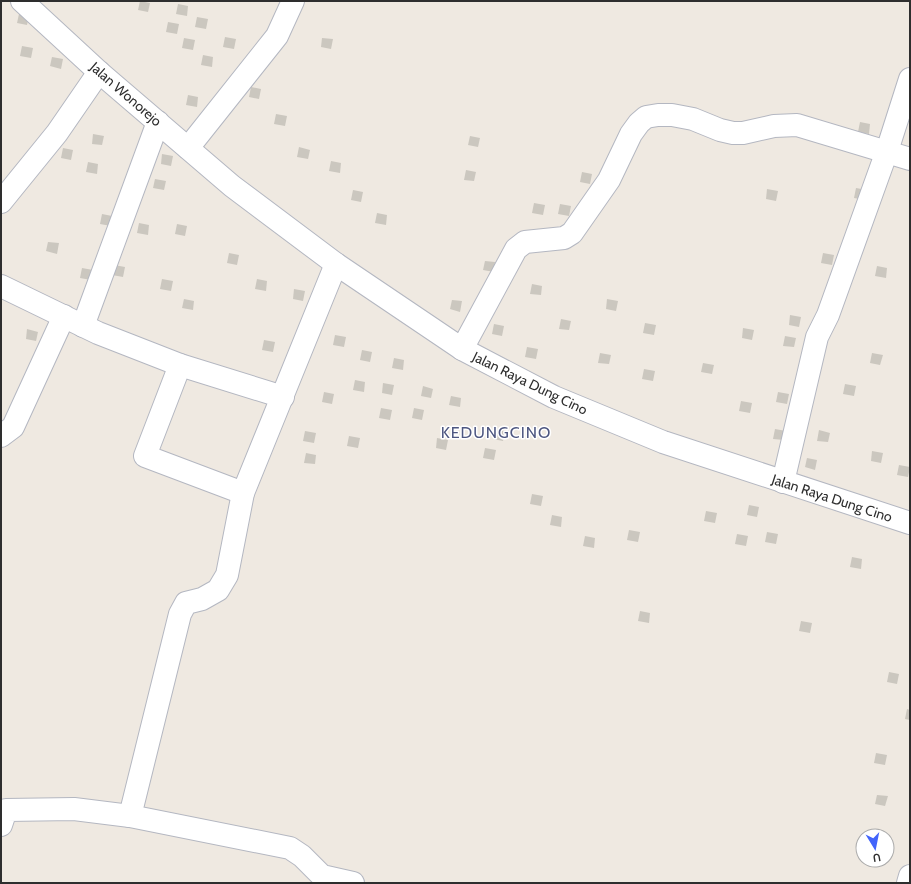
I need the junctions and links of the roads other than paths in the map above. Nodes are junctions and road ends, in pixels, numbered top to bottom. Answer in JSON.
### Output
{"nodes":[{"id":1,"x":22,"y":1,"type":"edge"},
{"id":2,"x":293,"y":1,"type":"edge"},
{"id":3,"x":99,"y":72,"type":"junction"},
{"id":4,"x":910,"y":79,"type":"edge"},
{"id":5,"x":158,"y":122,"type":"junction"},
{"id":6,"x":188,"y":148,"type":"junction"},
{"id":7,"x":887,"y":151,"type":"junction"},
{"id":8,"x":910,"y":159,"type":"edge"},
{"id":9,"x":232,"y":186,"type":"joint"},
{"id":10,"x":1,"y":202,"type":"edge"},
{"id":11,"x":336,"y":264,"type":"junction"},
{"id":12,"x":1,"y":286,"type":"edge"},
{"id":13,"x":64,"y":316,"type":"junction"},
{"id":14,"x":83,"y":326,"type":"junction"},
{"id":15,"x":462,"y":349,"type":"junction"},
{"id":16,"x":180,"y":365,"type":"junction"},
{"id":17,"x":282,"y":397,"type":"junction"},
{"id":18,"x":1,"y":436,"type":"edge"},
{"id":19,"x":783,"y":482,"type":"junction"},
{"id":20,"x":243,"y":493,"type":"junction"},
{"id":21,"x":905,"y":517,"type":"edge"},
{"id":22,"x":3,"y":814,"type":"edge"},
{"id":23,"x":130,"y":816,"type":"junction"},
{"id":24,"x":910,"y":876,"type":"edge"},
{"id":25,"x":321,"y":879,"type":"edge"},
{"id":26,"x":353,"y":883,"type":"edge"},
{"id":27,"x":908,"y":883,"type":"edge"}],
"edges":[{"from":1,"to":3,"type":"street","name":"Jalan Wonorejo"},
{"from":2,"to":6,"type":"street"},
{"from":3,"to":5,"type":"street","name":"Jalan Wonorejo"},
{"from":3,"to":10,"type":"street"},
{"from":4,"to":7,"type":"street"},
{"from":5,"to":6,"type":"street","name":"Jalan Wonorejo"},
{"from":5,"to":14,"type":"street"},
{"from":6,"to":9,"type":"street","name":"Jalan Wonorejo"},
{"from":7,"to":8,"type":"street"},
{"from":7,"to":15,"type":"street"},
{"from":7,"to":19,"type":"street"},
{"from":9,"to":11,"type":"street","name":"Jalan Raya Dung Cino"},
{"from":11,"to":15,"type":"street","name":"Jalan Raya Dung Cino"},
{"from":11,"to":17,"type":"street"},
{"from":12,"to":13,"type":"street"},
{"from":13,"to":14,"type":"street"},
{"from":13,"to":18,"type":"street"},
{"from":14,"to":16,"type":"street"},
{"from":15,"to":19,"type":"street","name":"Jalan Raya Dung Cino"},
{"from":16,"to":17,"type":"street"},
{"from":16,"to":20,"type":"street"},
{"from":17,"to":20,"type":"street"},
{"from":19,"to":21,"type":"street","name":"Jalan Raya Dung Cino"},
{"from":20,"to":23,"type":"street"},
{"from":22,"to":23,"type":"street"},
{"from":23,"to":25,"type":"street"},
{"from":24,"to":27,"type":"street"},
{"from":25,"to":26,"type":"street"}]}
